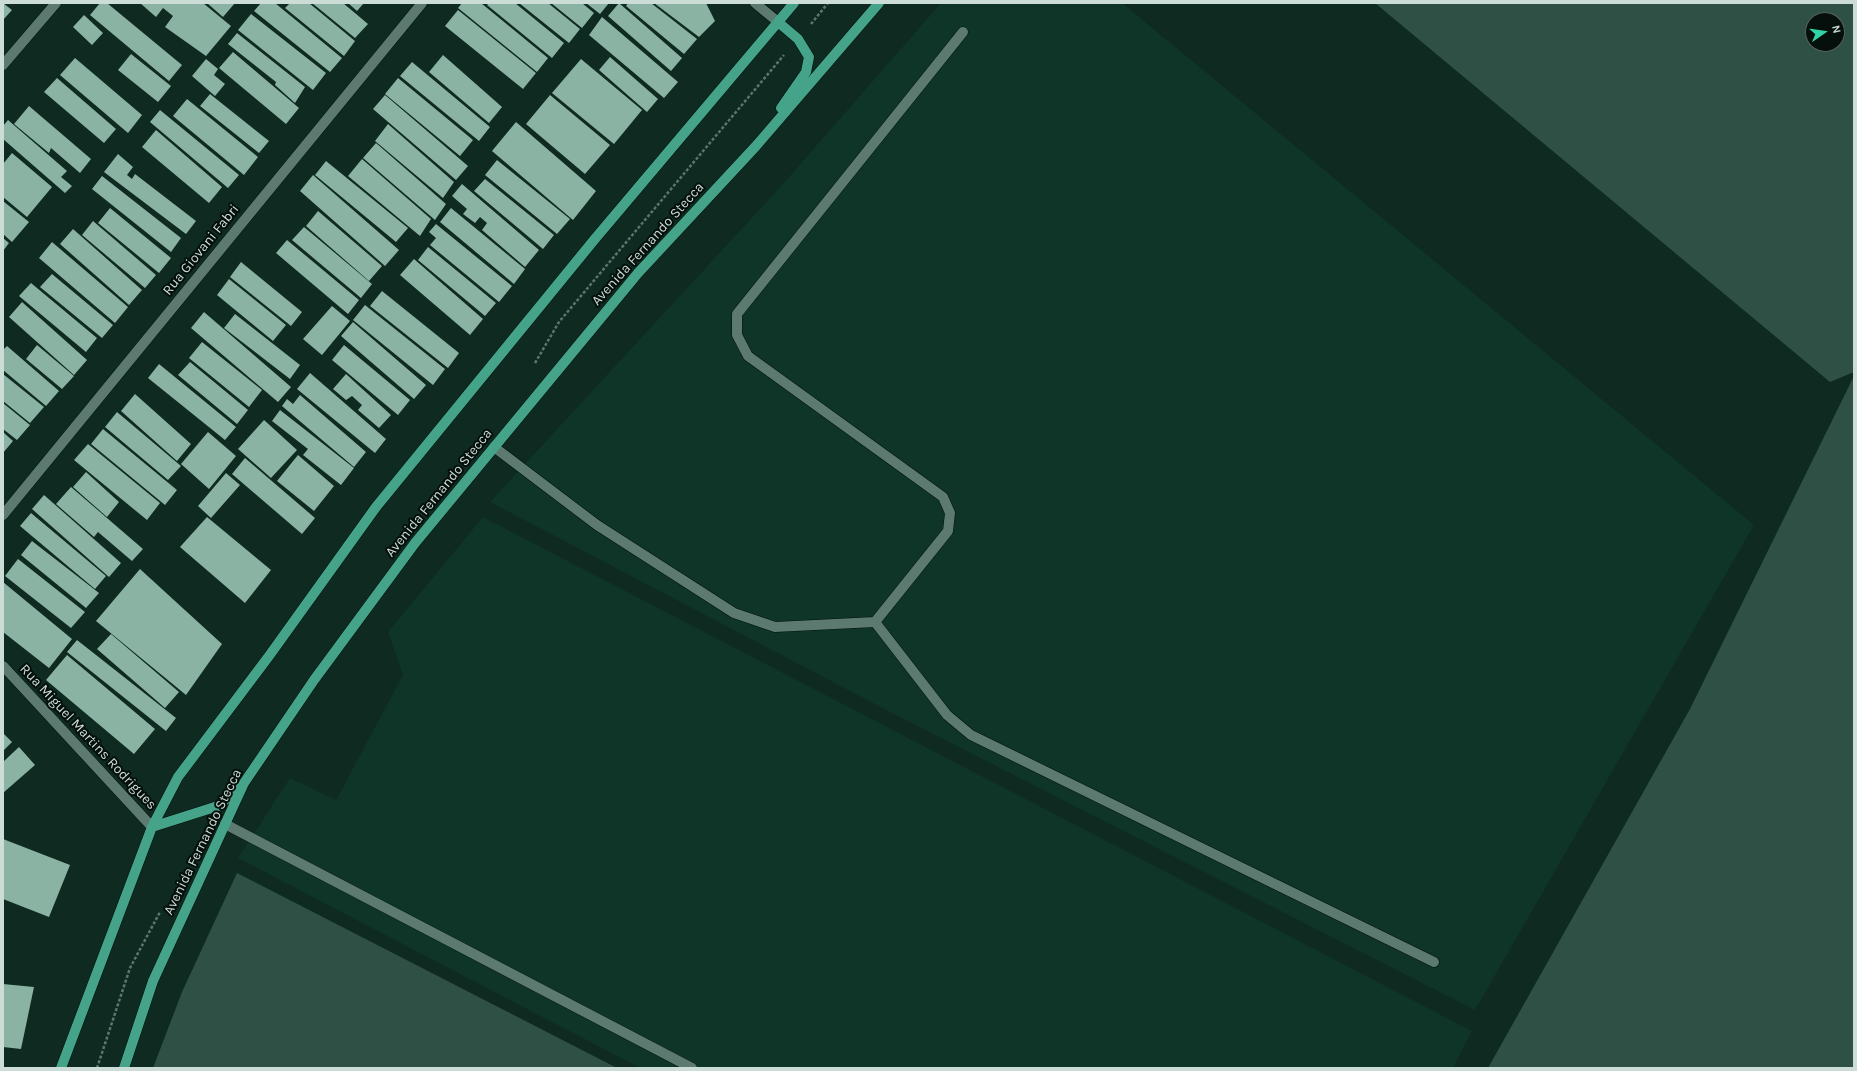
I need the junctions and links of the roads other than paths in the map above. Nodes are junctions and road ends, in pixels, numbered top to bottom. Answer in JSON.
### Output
{"nodes":[{"id":1,"x":56,"y":3,"type":"edge"},
{"id":2,"x":422,"y":3,"type":"edge"},
{"id":3,"x":755,"y":3,"type":"edge"},
{"id":4,"x":794,"y":3,"type":"edge"},
{"id":5,"x":879,"y":3,"type":"edge"},
{"id":6,"x":778,"y":22,"type":"junction"},
{"id":7,"x":962,"y":32,"type":"dead end"},
{"id":8,"x":3,"y":65,"type":"edge"},
{"id":9,"x":756,"y":146,"type":"junction"},
{"id":10,"x":494,"y":447,"type":"junction"},
{"id":11,"x":3,"y":514,"type":"edge"},
{"id":12,"x":874,"y":622,"type":"junction"},
{"id":13,"x":3,"y":666,"type":"edge"},
{"id":14,"x":244,"y":783,"type":"junction"},
{"id":15,"x":225,"y":824,"type":"junction"},
{"id":16,"x":152,"y":827,"type":"junction"},
{"id":17,"x":1434,"y":962,"type":"dead end"},
{"id":18,"x":61,"y":1068,"type":"edge"},
{"id":19,"x":124,"y":1068,"type":"edge"},
{"id":20,"x":692,"y":1068,"type":"edge"}],
"edges":[{"from":1,"to":8,"type":"street"},
{"from":2,"to":11,"type":"street","name":"Rua Giovani Fabri"},
{"from":3,"to":6,"type":"street"},
{"from":4,"to":6,"type":"main road"},
{"from":5,"to":9,"type":"main road","name":"Avenida Fernando Stecca"},
{"from":6,"to":9,"type":"main road"},
{"from":6,"to":16,"type":"main road"},
{"from":7,"to":12,"type":"street"},
{"from":9,"to":10,"type":"main road","name":"Avenida Fernando Stecca"},
{"from":10,"to":12,"type":"street"},
{"from":10,"to":14,"type":"main road","name":"Avenida Fernando Stecca"},
{"from":12,"to":17,"type":"street"},
{"from":13,"to":16,"type":"street","name":"Rua Miguel Martins Rodrigues"},
{"from":14,"to":15,"type":"main road","name":"Avenida Fernando Stecca"},
{"from":14,"to":16,"type":"main road"},
{"from":15,"to":19,"type":"main road","name":"Avenida Fernando Stecca"},
{"from":15,"to":20,"type":"street"},
{"from":16,"to":18,"type":"main road"}]}
